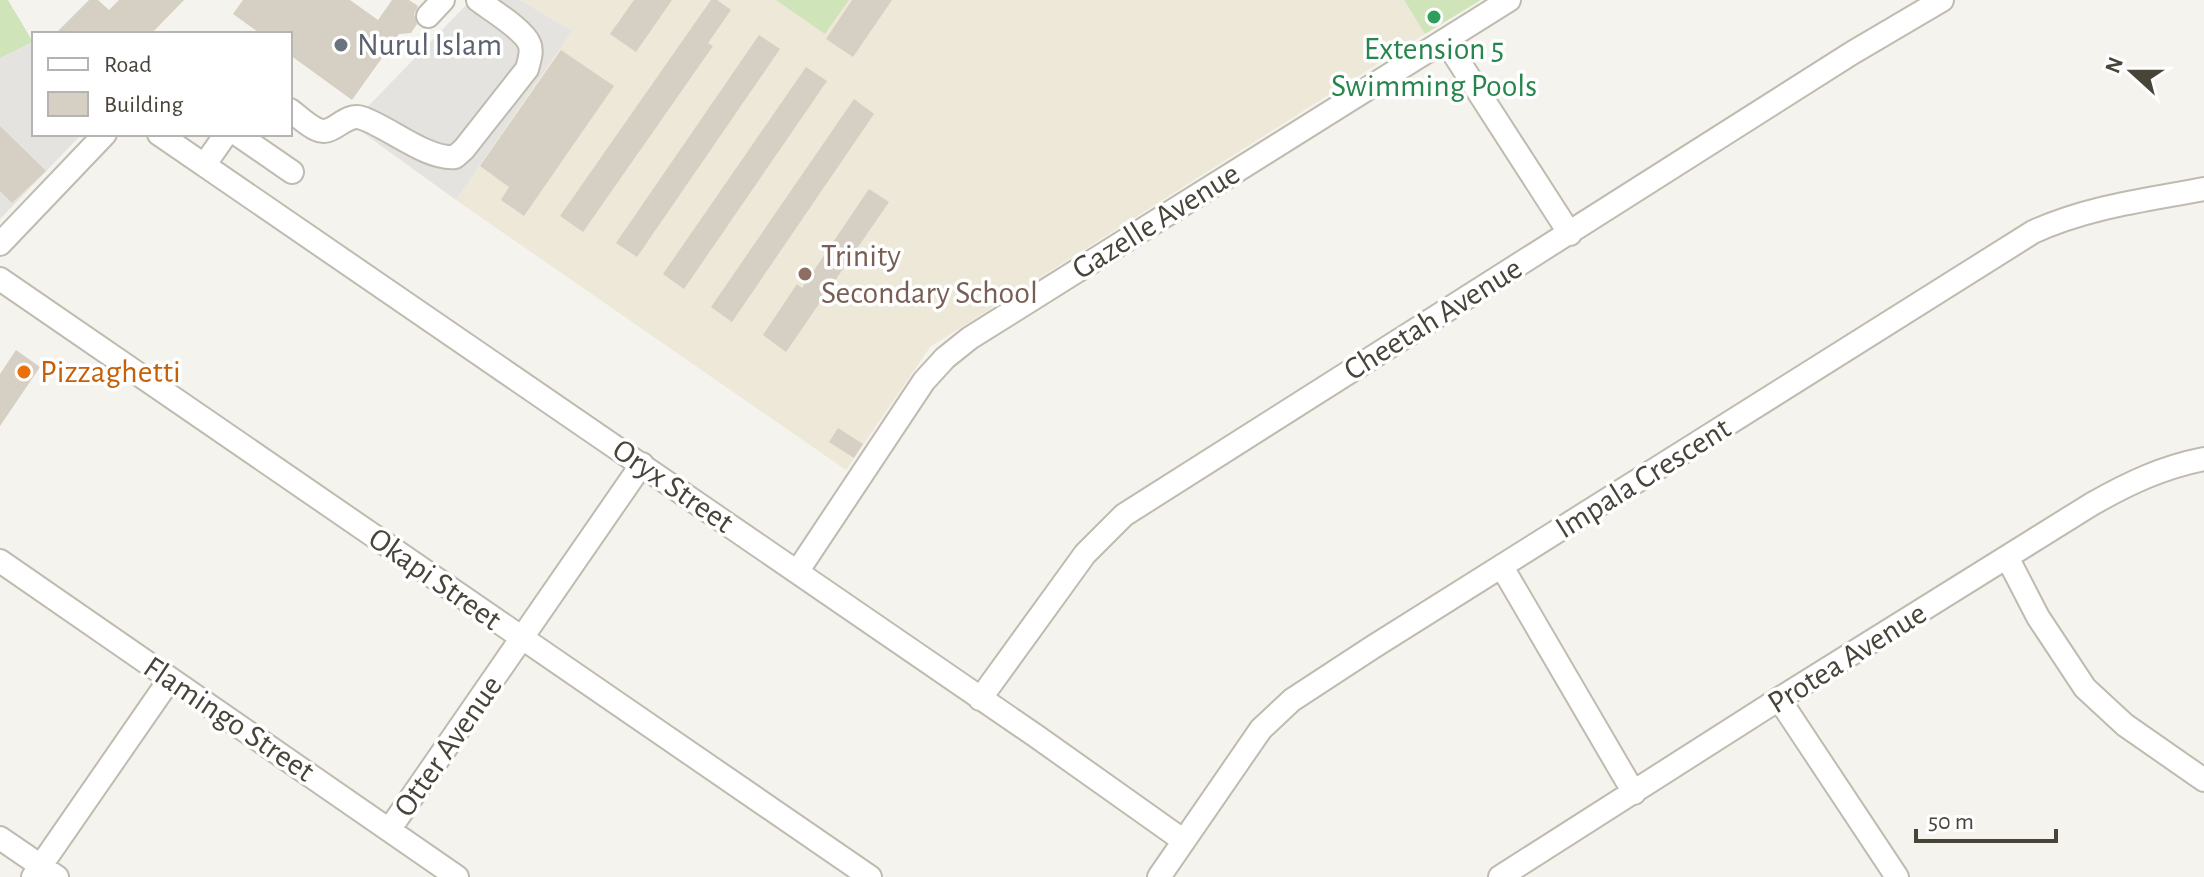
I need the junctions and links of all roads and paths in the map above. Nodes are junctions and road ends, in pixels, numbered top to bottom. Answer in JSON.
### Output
{"nodes":[{"id":1,"x":478,"y":0,"type":"edge"},
{"id":2,"x":1509,"y":0,"type":"edge"},
{"id":3,"x":1942,"y":0,"type":"edge"},
{"id":4,"x":1445,"y":40,"type":"junction"},
{"id":5,"x":292,"y":111,"type":"edge"},
{"id":6,"x":162,"y":136,"type":"edge"},
{"id":7,"x":225,"y":136,"type":"edge"},
{"id":8,"x":240,"y":136,"type":"edge"},
{"id":9,"x":99,"y":139,"type":"edge"},
{"id":10,"x":205,"y":164,"type":"junction"},
{"id":11,"x":292,"y":172,"type":"dead end"},
{"id":12,"x":2204,"y":189,"type":"edge"},
{"id":13,"x":1570,"y":234,"type":"junction"},
{"id":14,"x":0,"y":244,"type":"edge"},
{"id":15,"x":0,"y":279,"type":"edge"},
{"id":16,"x":2204,"y":459,"type":"edge"},
{"id":17,"x":642,"y":464,"type":"junction"},
{"id":18,"x":2008,"y":559,"type":"junction"},
{"id":19,"x":0,"y":561,"type":"edge"},
{"id":20,"x":1502,"y":567,"type":"junction"},
{"id":21,"x":797,"y":572,"type":"junction"},
{"id":22,"x":523,"y":639,"type":"junction"},
{"id":23,"x":170,"y":679,"type":"junction"},
{"id":24,"x":980,"y":699,"type":"junction"},
{"id":25,"x":1779,"y":699,"type":"junction"},
{"id":26,"x":2201,"y":773,"type":"edge"},
{"id":27,"x":1634,"y":793,"type":"junction"},
{"id":28,"x":389,"y":830,"type":"junction"},
{"id":29,"x":0,"y":838,"type":"edge"},
{"id":30,"x":1184,"y":841,"type":"junction"},
{"id":31,"x":43,"y":873,"type":"edge"},
{"id":32,"x":457,"y":877,"type":"edge"},
{"id":33,"x":870,"y":877,"type":"edge"},
{"id":34,"x":1159,"y":877,"type":"edge"},
{"id":35,"x":1500,"y":877,"type":"edge"},
{"id":36,"x":1897,"y":877,"type":"edge"}],
"edges":[{"from":1,"to":5,"type":"street"},
{"from":2,"to":4,"type":"street","name":"Gazelle Avenue"},
{"from":3,"to":13,"type":"street","name":"Cheetah Avenue"},
{"from":4,"to":13,"type":"street"},
{"from":4,"to":21,"type":"street","name":"Gazelle Avenue"},
{"from":6,"to":10,"type":"street","name":"Oryx Street"},
{"from":7,"to":10,"type":"street"},
{"from":8,"to":11,"type":"street"},
{"from":9,"to":14,"type":"street"},
{"from":10,"to":17,"type":"street","name":"Oryx Street"},
{"from":12,"to":20,"type":"street","name":"Impala Crescent"},
{"from":13,"to":24,"type":"street","name":"Cheetah Avenue"},
{"from":15,"to":22,"type":"street","name":"Okapi Street"},
{"from":16,"to":18,"type":"street","name":"Protea Avenue"},
{"from":17,"to":21,"type":"street","name":"Oryx Street"},
{"from":17,"to":22,"type":"street","name":"Otter Avenue"},
{"from":18,"to":25,"type":"street","name":"Protea Avenue"},
{"from":18,"to":26,"type":"street"},
{"from":19,"to":23,"type":"street","name":"Flamingo Street"},
{"from":20,"to":27,"type":"street"},
{"from":20,"to":30,"type":"street","name":"Impala Crescent"},
{"from":21,"to":24,"type":"street","name":"Oryx Street"},
{"from":22,"to":28,"type":"street","name":"Otter Avenue"},
{"from":22,"to":33,"type":"street","name":"Okapi Street"},
{"from":23,"to":28,"type":"street","name":"Flamingo Street"},
{"from":23,"to":31,"type":"street"},
{"from":24,"to":30,"type":"street","name":"Oryx Street"},
{"from":25,"to":27,"type":"street","name":"Protea Avenue"},
{"from":25,"to":36,"type":"street"},
{"from":27,"to":35,"type":"street","name":"Protea Avenue"},
{"from":28,"to":32,"type":"street","name":"Flamingo Street"},
{"from":29,"to":31,"type":"street"},
{"from":30,"to":34,"type":"street","name":"Impala Crescent"}]}
